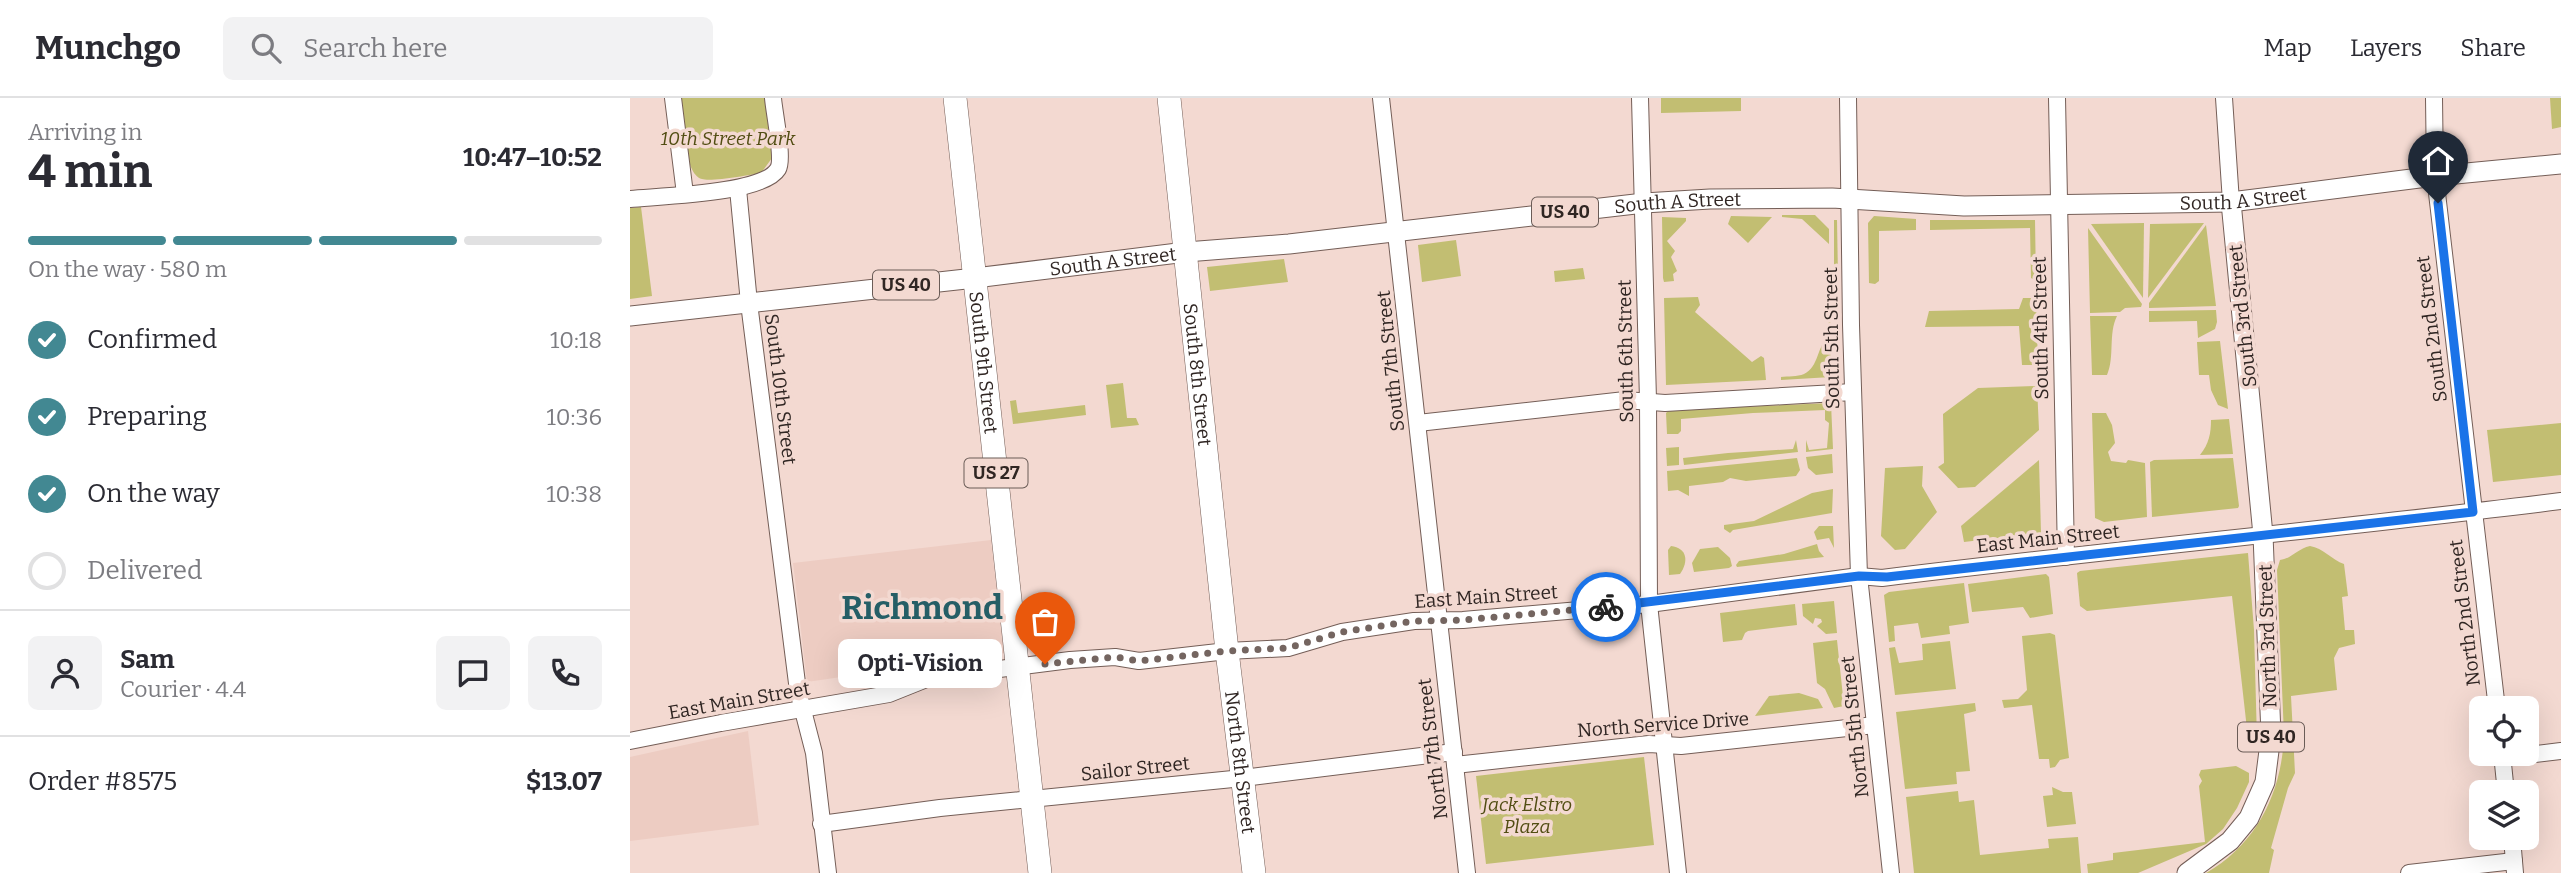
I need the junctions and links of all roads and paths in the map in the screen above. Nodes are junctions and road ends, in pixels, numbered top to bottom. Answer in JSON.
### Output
{"nodes":[{"id":1,"x":673,"y":98,"type":"edge"},
{"id":2,"x":773,"y":98,"type":"edge"},
{"id":3,"x":955,"y":98,"type":"edge"},
{"id":4,"x":1169,"y":98,"type":"edge"},
{"id":5,"x":1381,"y":98,"type":"edge"},
{"id":6,"x":1640,"y":98,"type":"edge"},
{"id":7,"x":1848,"y":98,"type":"edge"},
{"id":8,"x":2057,"y":98,"type":"edge"},
{"id":9,"x":2224,"y":98,"type":"edge"},
{"id":10,"x":2434,"y":98,"type":"edge"},
{"id":11,"x":2561,"y":164,"type":"edge"},
{"id":12,"x":2435,"y":176,"type":"junction"},
{"id":13,"x":738,"y":189,"type":"junction"},
{"id":14,"x":685,"y":194,"type":"junction"},
{"id":15,"x":630,"y":199,"type":"edge"},
{"id":16,"x":1850,"y":199,"type":"junction"},
{"id":17,"x":2231,"y":202,"type":"junction"},
{"id":18,"x":1644,"y":203,"type":"junction"},
{"id":19,"x":2060,"y":204,"type":"junction"},
{"id":20,"x":1397,"y":231,"type":"junction"},
{"id":21,"x":1186,"y":252,"type":"junction"},
{"id":22,"x":975,"y":278,"type":"junction"},
{"id":23,"x":749,"y":303,"type":"junction"},
{"id":24,"x":630,"y":316,"type":"edge"},
{"id":25,"x":1853,"y":393,"type":"junction"},
{"id":26,"x":1648,"y":400,"type":"junction"},
{"id":27,"x":1418,"y":423,"type":"junction"},
{"id":28,"x":2561,"y":502,"type":"edge"},
{"id":29,"x":2473,"y":512,"type":"junction"},
{"id":30,"x":2263,"y":535,"type":"junction"},
{"id":31,"x":2066,"y":557,"type":"junction"},
{"id":32,"x":1859,"y":576,"type":"junction"},
{"id":33,"x":1648,"y":604,"type":"junction"},
{"id":34,"x":1438,"y":620,"type":"junction"},
{"id":35,"x":1227,"y":651,"type":"junction"},
{"id":36,"x":1016,"y":667,"type":"junction"},
{"id":37,"x":2495,"y":696,"type":"edge"},
{"id":38,"x":804,"y":709,"type":"junction"},
{"id":39,"x":1875,"y":725,"type":"junction"},
{"id":40,"x":630,"y":741,"type":"edge"},
{"id":41,"x":1663,"y":744,"type":"junction"},
{"id":42,"x":2561,"y":751,"type":"edge"},
{"id":43,"x":2539,"y":753,"type":"edge"},
{"id":44,"x":1455,"y":759,"type":"junction"},
{"id":45,"x":1243,"y":778,"type":"junction"},
{"id":46,"x":1030,"y":800,"type":"junction"},
{"id":47,"x":821,"y":824,"type":"junction"},
{"id":48,"x":2515,"y":867,"type":"edge"},
{"id":49,"x":828,"y":873,"type":"edge"},
{"id":50,"x":1040,"y":873,"type":"edge"},
{"id":51,"x":1254,"y":873,"type":"edge"},
{"id":52,"x":1468,"y":873,"type":"edge"},
{"id":53,"x":1678,"y":873,"type":"edge"},
{"id":54,"x":1891,"y":873,"type":"edge"},
{"id":55,"x":2187,"y":873,"type":"edge"},
{"id":56,"x":2409,"y":873,"type":"edge"}],
"edges":[{"from":1,"to":14,"type":"street"},
{"from":2,"to":13,"type":"street"},
{"from":3,"to":22,"type":"highway","name":"South 9th Street","number":"US 27"},
{"from":4,"to":21,"type":"highway","name":"South 8th Street"},
{"from":5,"to":20,"type":"street","name":"South 7th Street"},
{"from":6,"to":18,"type":"street","name":"South 6th Street"},
{"from":7,"to":16,"type":"street","name":"South 5th Street"},
{"from":8,"to":19,"type":"street","name":"South 4th Street"},
{"from":9,"to":17,"type":"street","name":"South 3rd Street"},
{"from":10,"to":12,"type":"street","name":"South 2nd Street"},
{"from":11,"to":12,"type":"main road","name":"South A Street","number":"US 40"},
{"from":12,"to":17,"type":"main road","name":"South A Street","number":"US 40"},
{"from":12,"to":29,"type":"street","name":"South 2nd Street"},
{"from":13,"to":14,"type":"street"},
{"from":13,"to":23,"type":"street","name":"South 10th Street"},
{"from":14,"to":15,"type":"street"},
{"from":16,"to":18,"type":"main road","name":"South A Street","number":"US 40"},
{"from":16,"to":19,"type":"main road","name":"South A Street","number":"US 40"},
{"from":16,"to":25,"type":"street","name":"South 5th Street"},
{"from":17,"to":19,"type":"main road","name":"South A Street","number":"US 40"},
{"from":17,"to":30,"type":"main road","name":"South 3rd Street","number":"US 40"},
{"from":18,"to":20,"type":"main road","name":"South A Street","number":"US 40"},
{"from":18,"to":26,"type":"street","name":"South 6th Street"},
{"from":19,"to":31,"type":"street","name":"South 4th Street"},
{"from":20,"to":21,"type":"main road","name":"South A Street","number":"US 40"},
{"from":20,"to":27,"type":"street","name":"South 7th Street"},
{"from":21,"to":22,"type":"main road","name":"South A Street","number":"US 40"},
{"from":21,"to":35,"type":"highway","name":"South 8th Street"},
{"from":22,"to":23,"type":"main road","name":"South A Street","number":"US 40"},
{"from":22,"to":36,"type":"highway","name":"South 9th Street","number":"US 27"},
{"from":23,"to":24,"type":"main road","name":"South A Street","number":"US 40"},
{"from":23,"to":38,"type":"street","name":"South 10th Street"},
{"from":25,"to":26,"type":"street"},
{"from":25,"to":32,"type":"street","name":"South 5th Street"},
{"from":26,"to":27,"type":"street"},
{"from":26,"to":33,"type":"street","name":"South 6th Street"},
{"from":27,"to":34,"type":"street","name":"South 7th Street"},
{"from":28,"to":29,"type":"street","name":"East Main Street"},
{"from":29,"to":30,"type":"street","name":"East Main Street"},
{"from":29,"to":37,"type":"street","name":"North 2nd Street"},
{"from":30,"to":31,"type":"street","name":"East Main Street"},
{"from":30,"to":55,"type":"main road","name":"North 3rd Street","number":"US 40"},
{"from":31,"to":32,"type":"street","name":"East Main Street"},
{"from":32,"to":33,"type":"street","name":"East Main Street"},
{"from":32,"to":39,"type":"street","name":"North 5th Street"},
{"from":33,"to":34,"type":"street","name":"East Main Street"},
{"from":33,"to":41,"type":"street","name":"South 6th Street"},
{"from":34,"to":35,"type":"street","name":"East Main Street"},
{"from":34,"to":44,"type":"street","name":"North 7th Street"},
{"from":35,"to":36,"type":"street","name":"East Main Street"},
{"from":35,"to":45,"type":"highway","name":"North 8th Street"},
{"from":36,"to":38,"type":"street","name":"East Main Street"},
{"from":36,"to":46,"type":"highway","number":"US 27"},
{"from":38,"to":40,"type":"street","name":"East Main Street"},
{"from":38,"to":47,"type":"street","name":"South 10th Street"},
{"from":39,"to":41,"type":"street","name":"North Service Drive"},
{"from":39,"to":54,"type":"street","name":"North 5th Street"},
{"from":41,"to":44,"type":"street","name":"North Service Drive"},
{"from":41,"to":53,"type":"street","name":"South 6th Street"},
{"from":42,"to":43,"type":"street"},
{"from":44,"to":45,"type":"street","name":"Sailor Street"},
{"from":44,"to":52,"type":"street","name":"North 7th Street"},
{"from":45,"to":46,"type":"street","name":"Sailor Street"},
{"from":45,"to":51,"type":"highway","name":"North 8th Street"},
{"from":46,"to":47,"type":"street","name":"Sailor Street"},
{"from":46,"to":50,"type":"highway","number":"US 27"},
{"from":47,"to":49,"type":"street","name":"South 10th Street"},
{"from":48,"to":56,"type":"street"}]}
